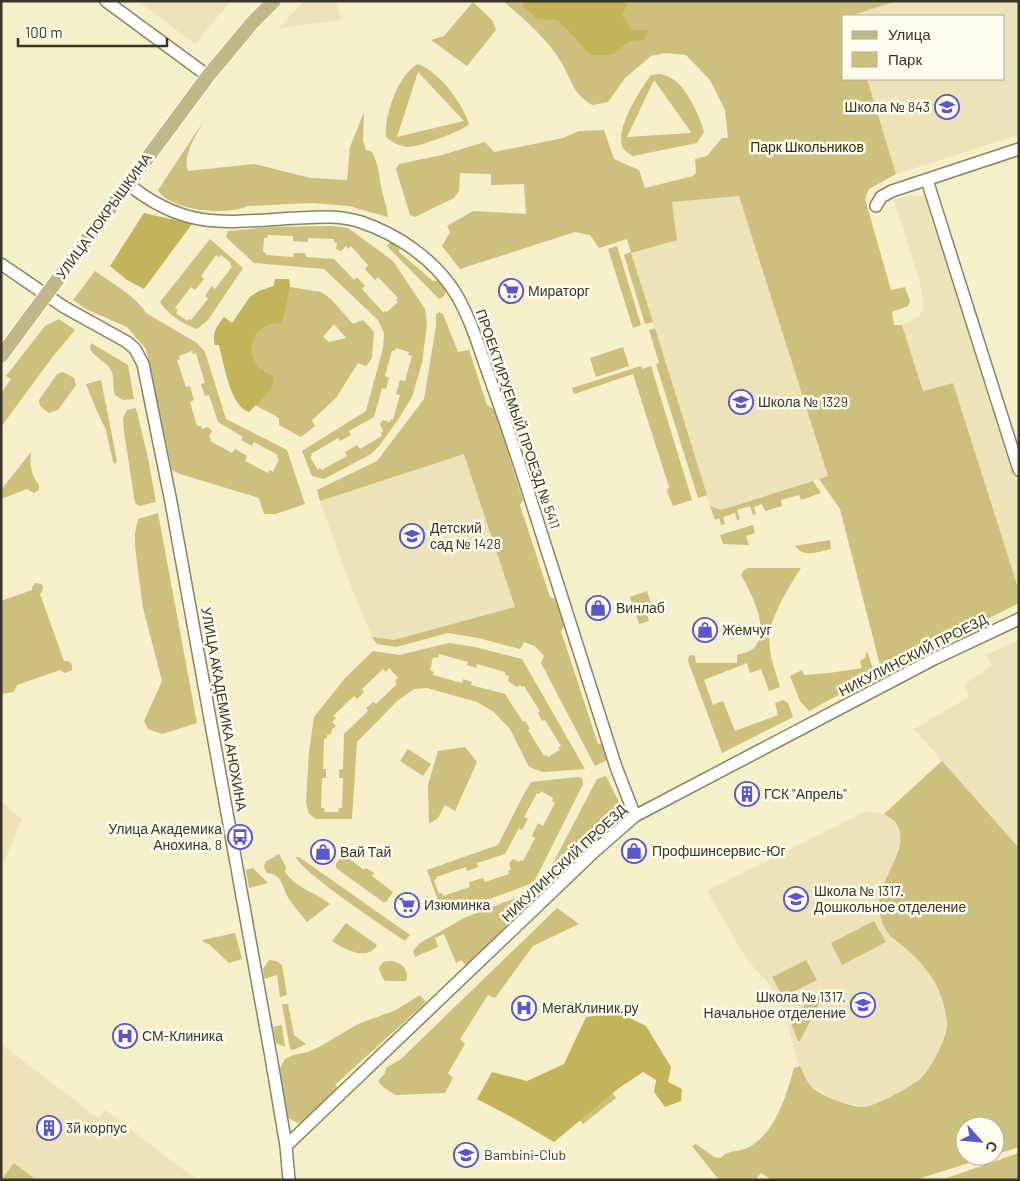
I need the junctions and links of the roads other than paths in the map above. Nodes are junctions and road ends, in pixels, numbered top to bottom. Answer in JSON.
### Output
{"nodes":[{"id":1,"x":106,"y":1,"type":"edge"},
{"id":2,"x":274,"y":1,"type":"edge"},
{"id":3,"x":208,"y":76,"type":"junction"},
{"id":4,"x":1019,"y":149,"type":"edge"},
{"id":5,"x":927,"y":180,"type":"junction"},
{"id":6,"x":128,"y":184,"type":"junction"},
{"id":7,"x":876,"y":206,"type":"dead end"},
{"id":8,"x":1,"y":264,"type":"edge"},
{"id":9,"x":46,"y":295,"type":"junction"},
{"id":10,"x":1,"y":356,"type":"edge"},
{"id":11,"x":1019,"y":470,"type":"edge"},
{"id":12,"x":1019,"y":619,"type":"edge"},
{"id":13,"x":635,"y":816,"type":"junction"},
{"id":14,"x":286,"y":1146,"type":"junction"},
{"id":15,"x":289,"y":1180,"type":"edge"}],
"edges":[{"from":1,"to":3,"type":"street"},
{"from":2,"to":3,"type":"main road","name":"УЛИЦА ПОКРЫШКИНА"},
{"from":3,"to":6,"type":"main road","name":"УЛИЦА ПОКРЫШКИНА"},
{"from":4,"to":5,"type":"street"},
{"from":5,"to":7,"type":"street"},
{"from":5,"to":11,"type":"street"},
{"from":6,"to":9,"type":"main road","name":"УЛИЦА ПОКРЫШКИНА"},
{"from":6,"to":13,"type":"street","name":"ПРОЕКТИРУЕМЫЙ ПРОЕЗД № 5411"},
{"from":8,"to":9,"type":"street","name":"УЛИЦА АКАДЕМИКА АНОХИНА"},
{"from":9,"to":10,"type":"main road","name":"УЛИЦА ПОКРЫШКИНА"},
{"from":9,"to":14,"type":"street","name":"УЛИЦА АКАДЕМИКА АНОХИНА"},
{"from":12,"to":13,"type":"street","name":"НИКУЛИНСКИЙ ПРОЕЗД"},
{"from":13,"to":14,"type":"street","name":"НИКУЛИНСКИЙ ПРОЕЗД"},
{"from":14,"to":15,"type":"street","name":"УЛИЦА АКАДЕМИКА АНОХИНА"}]}
